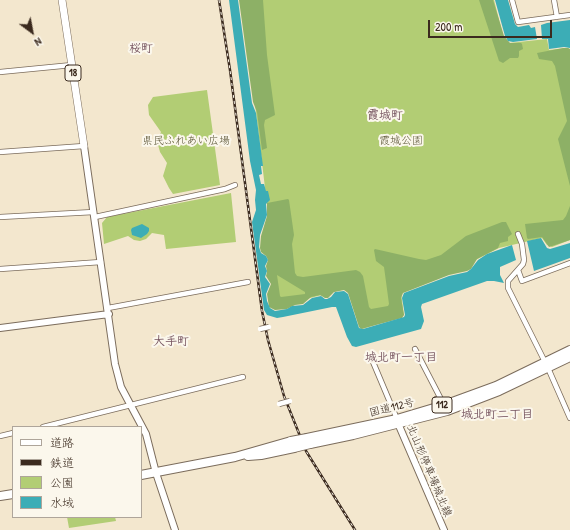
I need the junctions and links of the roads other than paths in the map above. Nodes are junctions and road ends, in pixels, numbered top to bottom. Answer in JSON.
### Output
{"nodes":[{"id":1,"x":62,"y":0,"type":"edge"},
{"id":2,"x":512,"y":0,"type":"edge"},
{"id":3,"x":554,"y":0,"type":"edge"},
{"id":4,"x":570,"y":15,"type":"edge"},
{"id":5,"x":557,"y":17,"type":"junction"},
{"id":6,"x":72,"y":65,"type":"junction"},
{"id":7,"x":0,"y":72,"type":"edge"},
{"id":8,"x":84,"y":146,"type":"junction"},
{"id":9,"x":0,"y":152,"type":"edge"},
{"id":10,"x":235,"y":185,"type":"dead end"},
{"id":11,"x":94,"y":214,"type":"junction"},
{"id":12,"x":0,"y":217,"type":"edge"},
{"id":13,"x":518,"y":234,"type":"dead end"},
{"id":14,"x":101,"y":262,"type":"junction"},
{"id":15,"x":570,"y":263,"type":"edge"},
{"id":16,"x":0,"y":269,"type":"edge"},
{"id":17,"x":518,"y":270,"type":"junction"},
{"id":18,"x":248,"y":282,"type":"dead end"},
{"id":19,"x":108,"y":311,"type":"junction"},
{"id":20,"x":269,"y":327,"type":"dead end"},
{"id":21,"x":0,"y":328,"type":"edge"},
{"id":22,"x":260,"y":329,"type":"dead end"},
{"id":23,"x":415,"y":349,"type":"dead end"},
{"id":24,"x":570,"y":350,"type":"edge"},
{"id":25,"x":570,"y":357,"type":"edge"},
{"id":26,"x":372,"y":362,"type":"dead end"},
{"id":27,"x":546,"y":366,"type":"junction"},
{"id":28,"x":243,"y":377,"type":"dead end"},
{"id":29,"x":290,"y":401,"type":"dead end"},
{"id":30,"x":279,"y":404,"type":"dead end"},
{"id":31,"x":131,"y":405,"type":"junction"},
{"id":32,"x":444,"y":405,"type":"junction"},
{"id":33,"x":570,"y":418,"type":"edge"},
{"id":34,"x":398,"y":422,"type":"junction"},
{"id":35,"x":47,"y":426,"type":"edge"},
{"id":36,"x":142,"y":426,"type":"edge"},
{"id":37,"x":142,"y":426,"type":"edge"},
{"id":38,"x":12,"y":433,"type":"edge"},
{"id":39,"x":0,"y":436,"type":"edge"},
{"id":40,"x":156,"y":473,"type":"junction"},
{"id":41,"x":142,"y":476,"type":"edge"},
{"id":42,"x":12,"y":494,"type":"edge"},
{"id":43,"x":0,"y":496,"type":"edge"},
{"id":44,"x":175,"y":530,"type":"edge"},
{"id":45,"x":444,"y":530,"type":"edge"}],
"edges":[{"from":1,"to":6,"type":"main road","number":"18"},
{"from":2,"to":5,"type":"street"},
{"from":3,"to":5,"type":"street"},
{"from":4,"to":5,"type":"street"},
{"from":6,"to":7,"type":"street"},
{"from":6,"to":8,"type":"main road","number":"18"},
{"from":8,"to":9,"type":"street"},
{"from":8,"to":11,"type":"street"},
{"from":10,"to":11,"type":"street"},
{"from":11,"to":12,"type":"street"},
{"from":11,"to":14,"type":"street"},
{"from":13,"to":17,"type":"street"},
{"from":14,"to":16,"type":"street"},
{"from":14,"to":19,"type":"street"},
{"from":15,"to":17,"type":"street"},
{"from":17,"to":27,"type":"street"},
{"from":18,"to":19,"type":"street"},
{"from":19,"to":21,"type":"street"},
{"from":19,"to":31,"type":"street"},
{"from":20,"to":22,"type":"street","bridge":true},
{"from":23,"to":32,"type":"street"},
{"from":24,"to":27,"type":"highway","name":"国道112号","number":"112"},
{"from":25,"to":27,"type":"highway","name":"国道112号","number":"112"},
{"from":26,"to":34,"type":"street"},
{"from":27,"to":32,"type":"highway","name":"国道112号","number":"112"},
{"from":27,"to":33,"type":"street"},
{"from":27,"to":34,"type":"highway","name":"国道112号","number":"112"},
{"from":28,"to":31,"type":"street"},
{"from":29,"to":30,"type":"street","bridge":true},
{"from":31,"to":35,"type":"street"},
{"from":31,"to":36,"type":"street"},
{"from":32,"to":34,"type":"highway","name":"国道112号","number":"112"},
{"from":34,"to":40,"type":"highway","name":"国道112号","number":"112","bridge":true},
{"from":34,"to":45,"type":"street","name":"北山形停車場城北線"},
{"from":37,"to":40,"type":"street"},
{"from":38,"to":39,"type":"street"},
{"from":40,"to":41,"type":"highway","name":"国道112号","number":"112"},
{"from":40,"to":44,"type":"street"},
{"from":42,"to":43,"type":"highway"}]}
